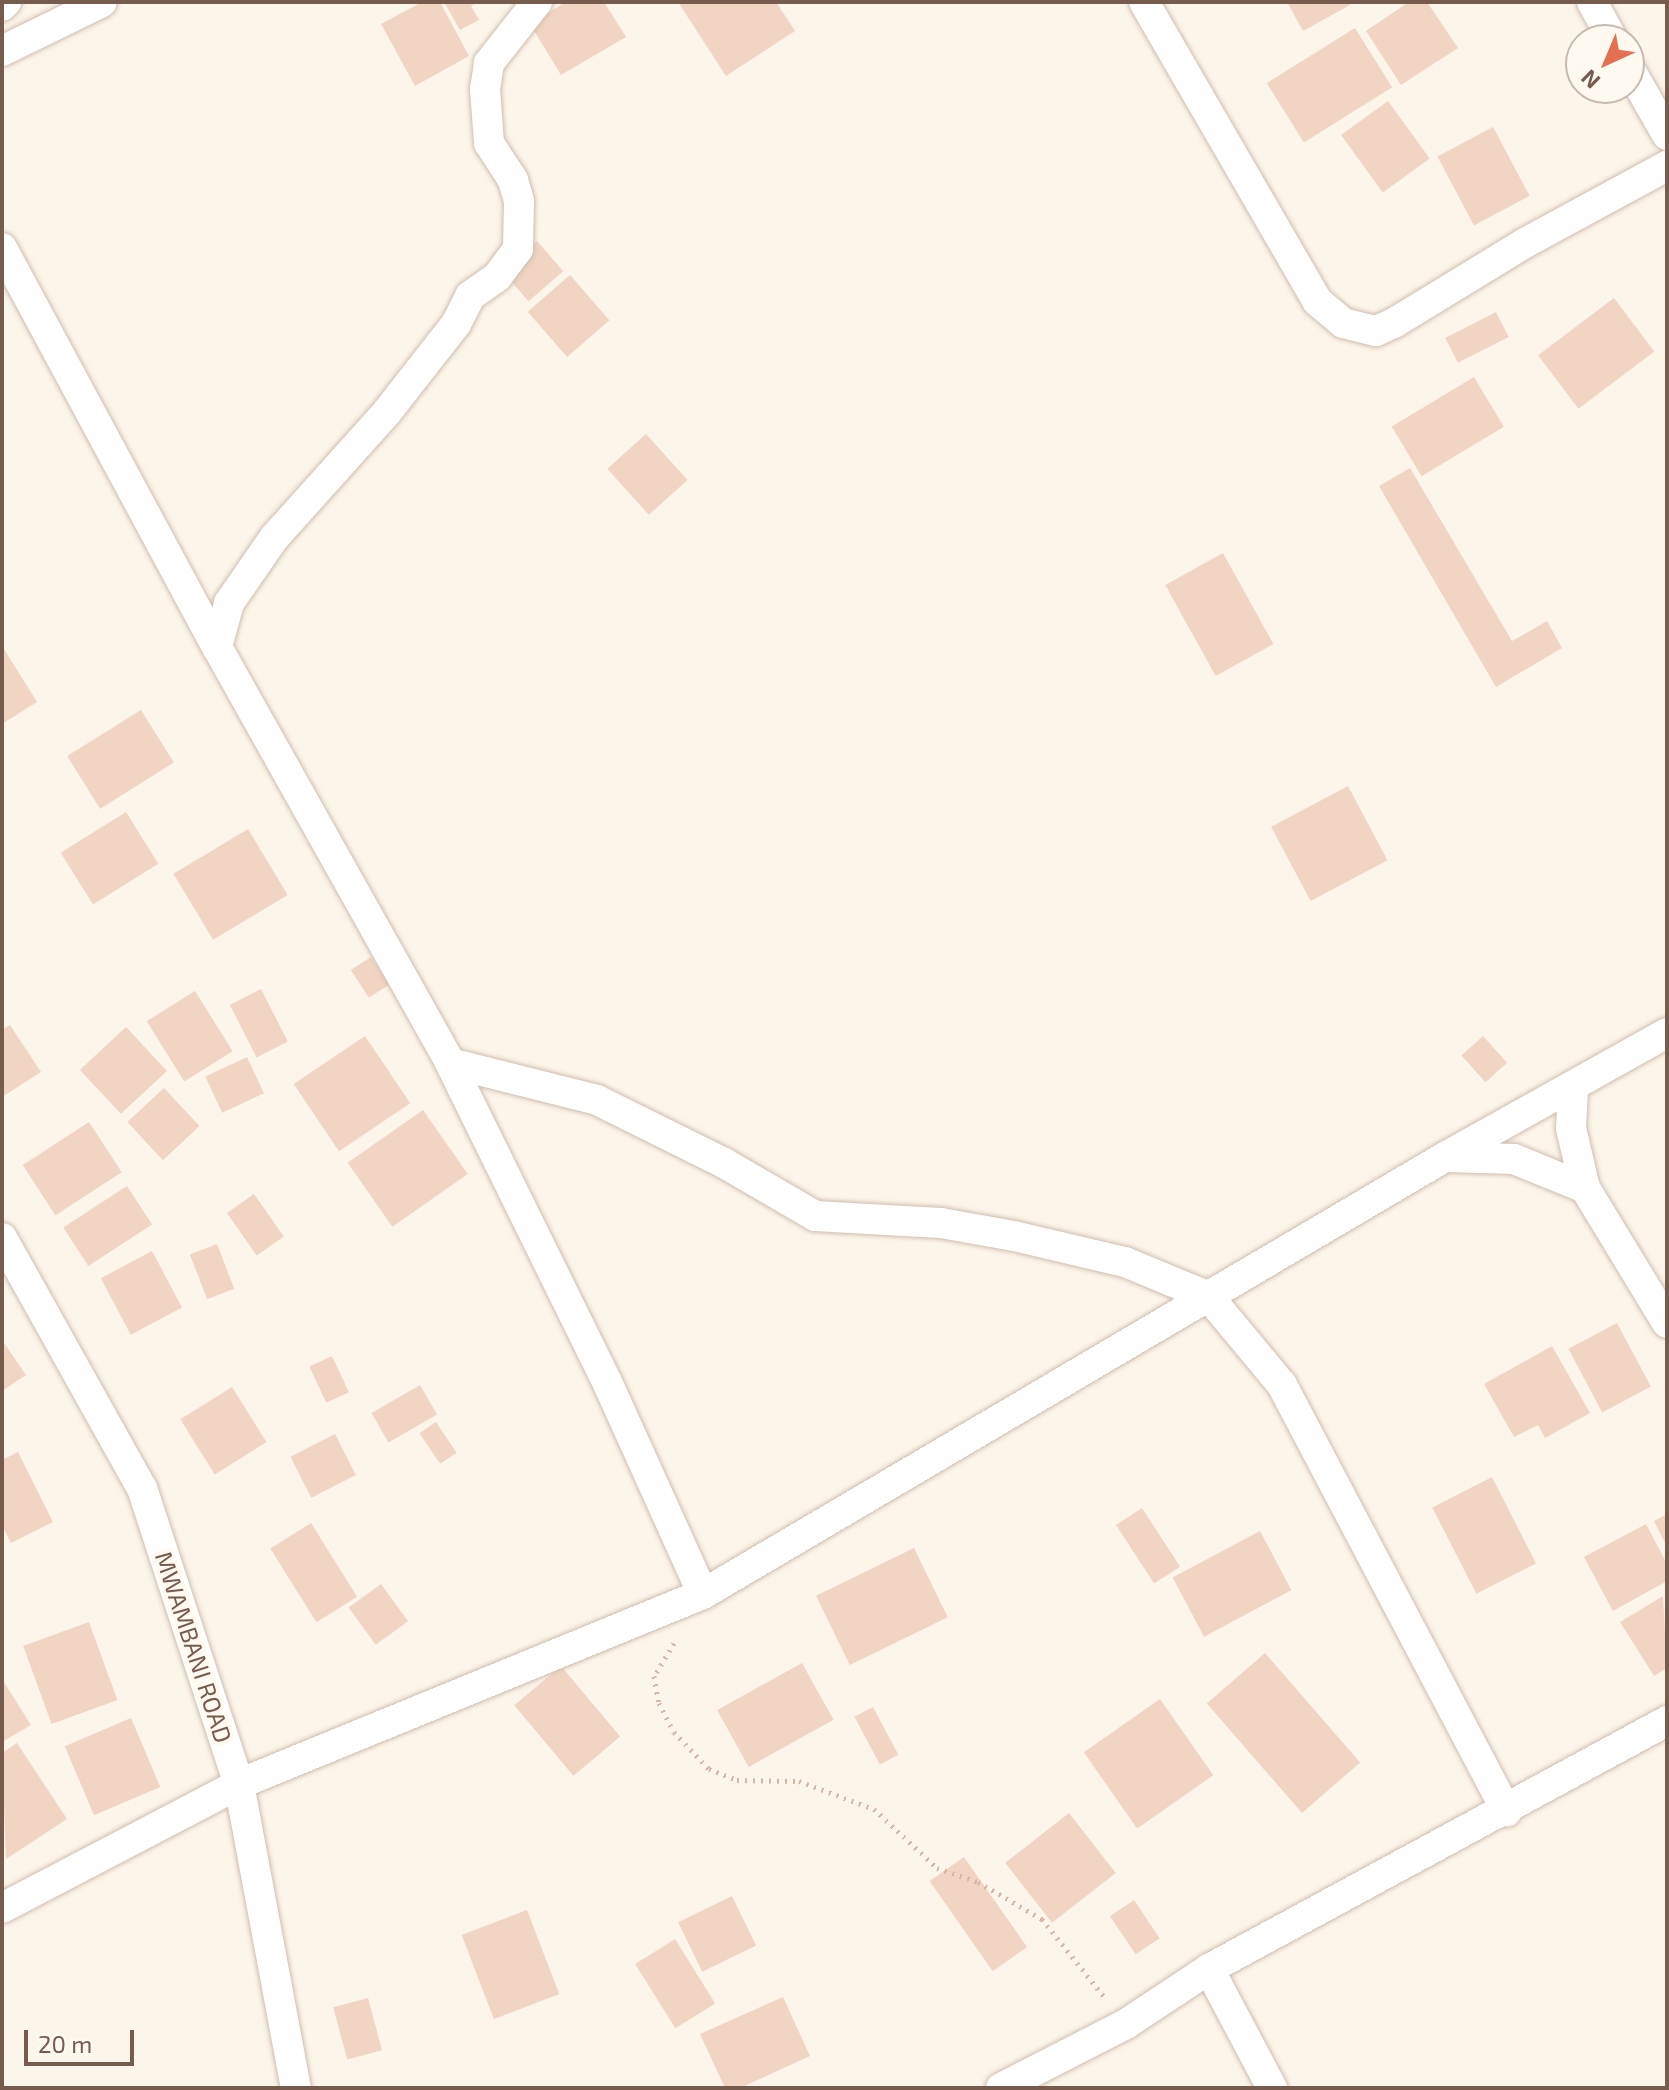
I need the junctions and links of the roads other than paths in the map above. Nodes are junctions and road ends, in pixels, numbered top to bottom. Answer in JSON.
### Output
{"nodes":[{"id":1,"x":102,"y":2,"type":"edge"},
{"id":2,"x":537,"y":2,"type":"edge"},
{"id":3,"x":1144,"y":2,"type":"edge"},
{"id":4,"x":1592,"y":2,"type":"edge"},
{"id":5,"x":1604,"y":24,"type":"edge"},
{"id":6,"x":2,"y":51,"type":"edge"},
{"id":7,"x":1645,"y":96,"type":"edge"},
{"id":8,"x":1667,"y":135,"type":"edge"},
{"id":9,"x":1667,"y":166,"type":"edge"},
{"id":10,"x":2,"y":248,"type":"edge"},
{"id":11,"x":217,"y":647,"type":"junction"},
{"id":12,"x":1667,"y":1033,"type":"edge"},
{"id":13,"x":450,"y":1063,"type":"junction"},
{"id":14,"x":1573,"y":1090,"type":"junction"},
{"id":15,"x":1445,"y":1157,"type":"junction"},
{"id":16,"x":1585,"y":1188,"type":"junction"},
{"id":17,"x":2,"y":1238,"type":"edge"},
{"id":18,"x":1209,"y":1297,"type":"junction"},
{"id":19,"x":1667,"y":1323,"type":"edge"},
{"id":20,"x":703,"y":1594,"type":"junction"},
{"id":21,"x":1667,"y":1721,"type":"edge"},
{"id":22,"x":239,"y":1784,"type":"junction"},
{"id":23,"x":1507,"y":1811,"type":"junction"},
{"id":24,"x":2,"y":1908,"type":"edge"},
{"id":25,"x":1209,"y":1969,"type":"junction"},
{"id":26,"x":296,"y":2088,"type":"edge"},
{"id":27,"x":1001,"y":2088,"type":"edge"},
{"id":28,"x":1272,"y":2088,"type":"edge"}],
"edges":[{"from":1,"to":6,"type":"street"},
{"from":2,"to":11,"type":"street"},
{"from":3,"to":9,"type":"street"},
{"from":4,"to":5,"type":"street"},
{"from":7,"to":8,"type":"street"},
{"from":10,"to":11,"type":"street"},
{"from":11,"to":13,"type":"street"},
{"from":12,"to":14,"type":"street"},
{"from":13,"to":18,"type":"street"},
{"from":13,"to":20,"type":"street"},
{"from":14,"to":15,"type":"street"},
{"from":14,"to":16,"type":"street"},
{"from":15,"to":16,"type":"street"},
{"from":15,"to":18,"type":"street"},
{"from":16,"to":19,"type":"street"},
{"from":17,"to":22,"type":"street","name":"MWAMBANI ROAD"},
{"from":18,"to":20,"type":"street"},
{"from":18,"to":23,"type":"street"},
{"from":20,"to":22,"type":"street"},
{"from":21,"to":23,"type":"street"},
{"from":22,"to":24,"type":"street"},
{"from":22,"to":26,"type":"street","name":"MWAMBANI ROAD"},
{"from":23,"to":25,"type":"street"},
{"from":25,"to":27,"type":"street"},
{"from":25,"to":28,"type":"street"}]}
